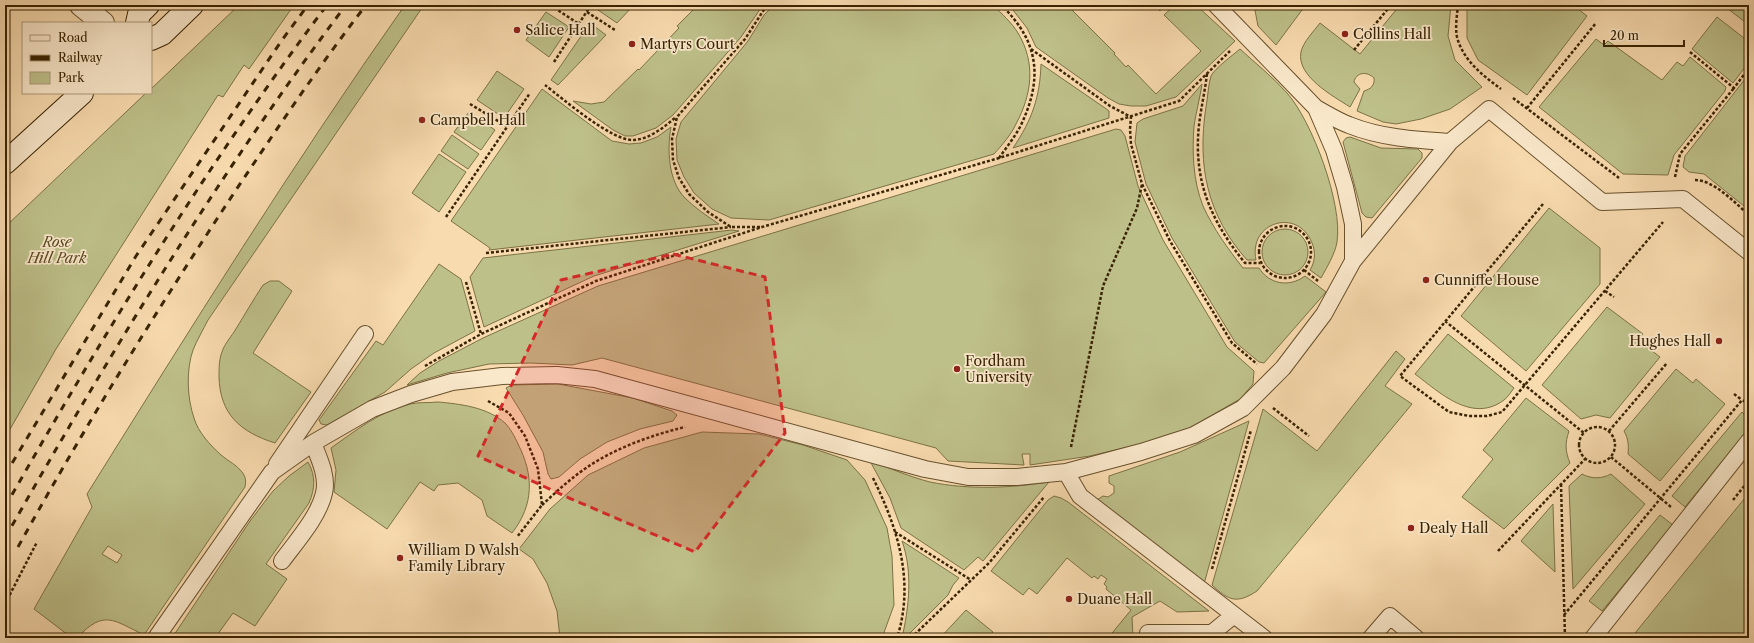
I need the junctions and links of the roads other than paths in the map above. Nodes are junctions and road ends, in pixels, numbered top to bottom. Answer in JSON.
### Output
{"nodes":[{"id":1,"x":81,"y":5,"type":"edge"},
{"id":2,"x":148,"y":5,"type":"edge"},
{"id":3,"x":192,"y":5,"type":"edge"},
{"id":4,"x":1216,"y":5,"type":"edge"},
{"id":5,"x":102,"y":22,"type":"edge"},
{"id":6,"x":137,"y":22,"type":"edge"},
{"id":7,"x":152,"y":39,"type":"edge"},
{"id":8,"x":81,"y":94,"type":"edge"},
{"id":9,"x":1316,"y":108,"type":"junction"},
{"id":10,"x":1450,"y":142,"type":"junction"},
{"id":11,"x":5,"y":163,"type":"edge"},
{"id":12,"x":1749,"y":252,"type":"edge"},
{"id":13,"x":1353,"y":261,"type":"junction"},
{"id":14,"x":365,"y":334,"type":"dead end"},
{"id":15,"x":1749,"y":441,"type":"edge"},
{"id":16,"x":313,"y":443,"type":"junction"},
{"id":17,"x":272,"y":472,"type":"junction"},
{"id":18,"x":1066,"y":472,"type":"junction"},
{"id":19,"x":282,"y":561,"type":"dead end"},
{"id":20,"x":1234,"y":615,"type":"junction"},
{"id":21,"x":1148,"y":634,"type":"dead end"},
{"id":22,"x":156,"y":638,"type":"edge"},
{"id":23,"x":1264,"y":638,"type":"edge"},
{"id":24,"x":1371,"y":638,"type":"edge"},
{"id":25,"x":1416,"y":638,"type":"edge"},
{"id":26,"x":1593,"y":638,"type":"edge"}],
"edges":[{"from":1,"to":5,"type":"main road"},
{"from":2,"to":6,"type":"main road"},
{"from":3,"to":7,"type":"main road"},
{"from":4,"to":9,"type":"lane"},
{"from":8,"to":11,"type":"main road"},
{"from":9,"to":10,"type":"lane"},
{"from":9,"to":13,"type":"lane"},
{"from":10,"to":12,"type":"lane"},
{"from":10,"to":13,"type":"lane"},
{"from":13,"to":18,"type":"lane"},
{"from":14,"to":17,"type":"lane"},
{"from":15,"to":26,"type":"lane"},
{"from":16,"to":17,"type":"lane"},
{"from":16,"to":18,"type":"lane"},
{"from":16,"to":19,"type":"lane"},
{"from":17,"to":22,"type":"lane"},
{"from":18,"to":20,"type":"lane"},
{"from":20,"to":21,"type":"lane"},
{"from":20,"to":23,"type":"lane"},
{"from":24,"to":25,"type":"lane"}]}
